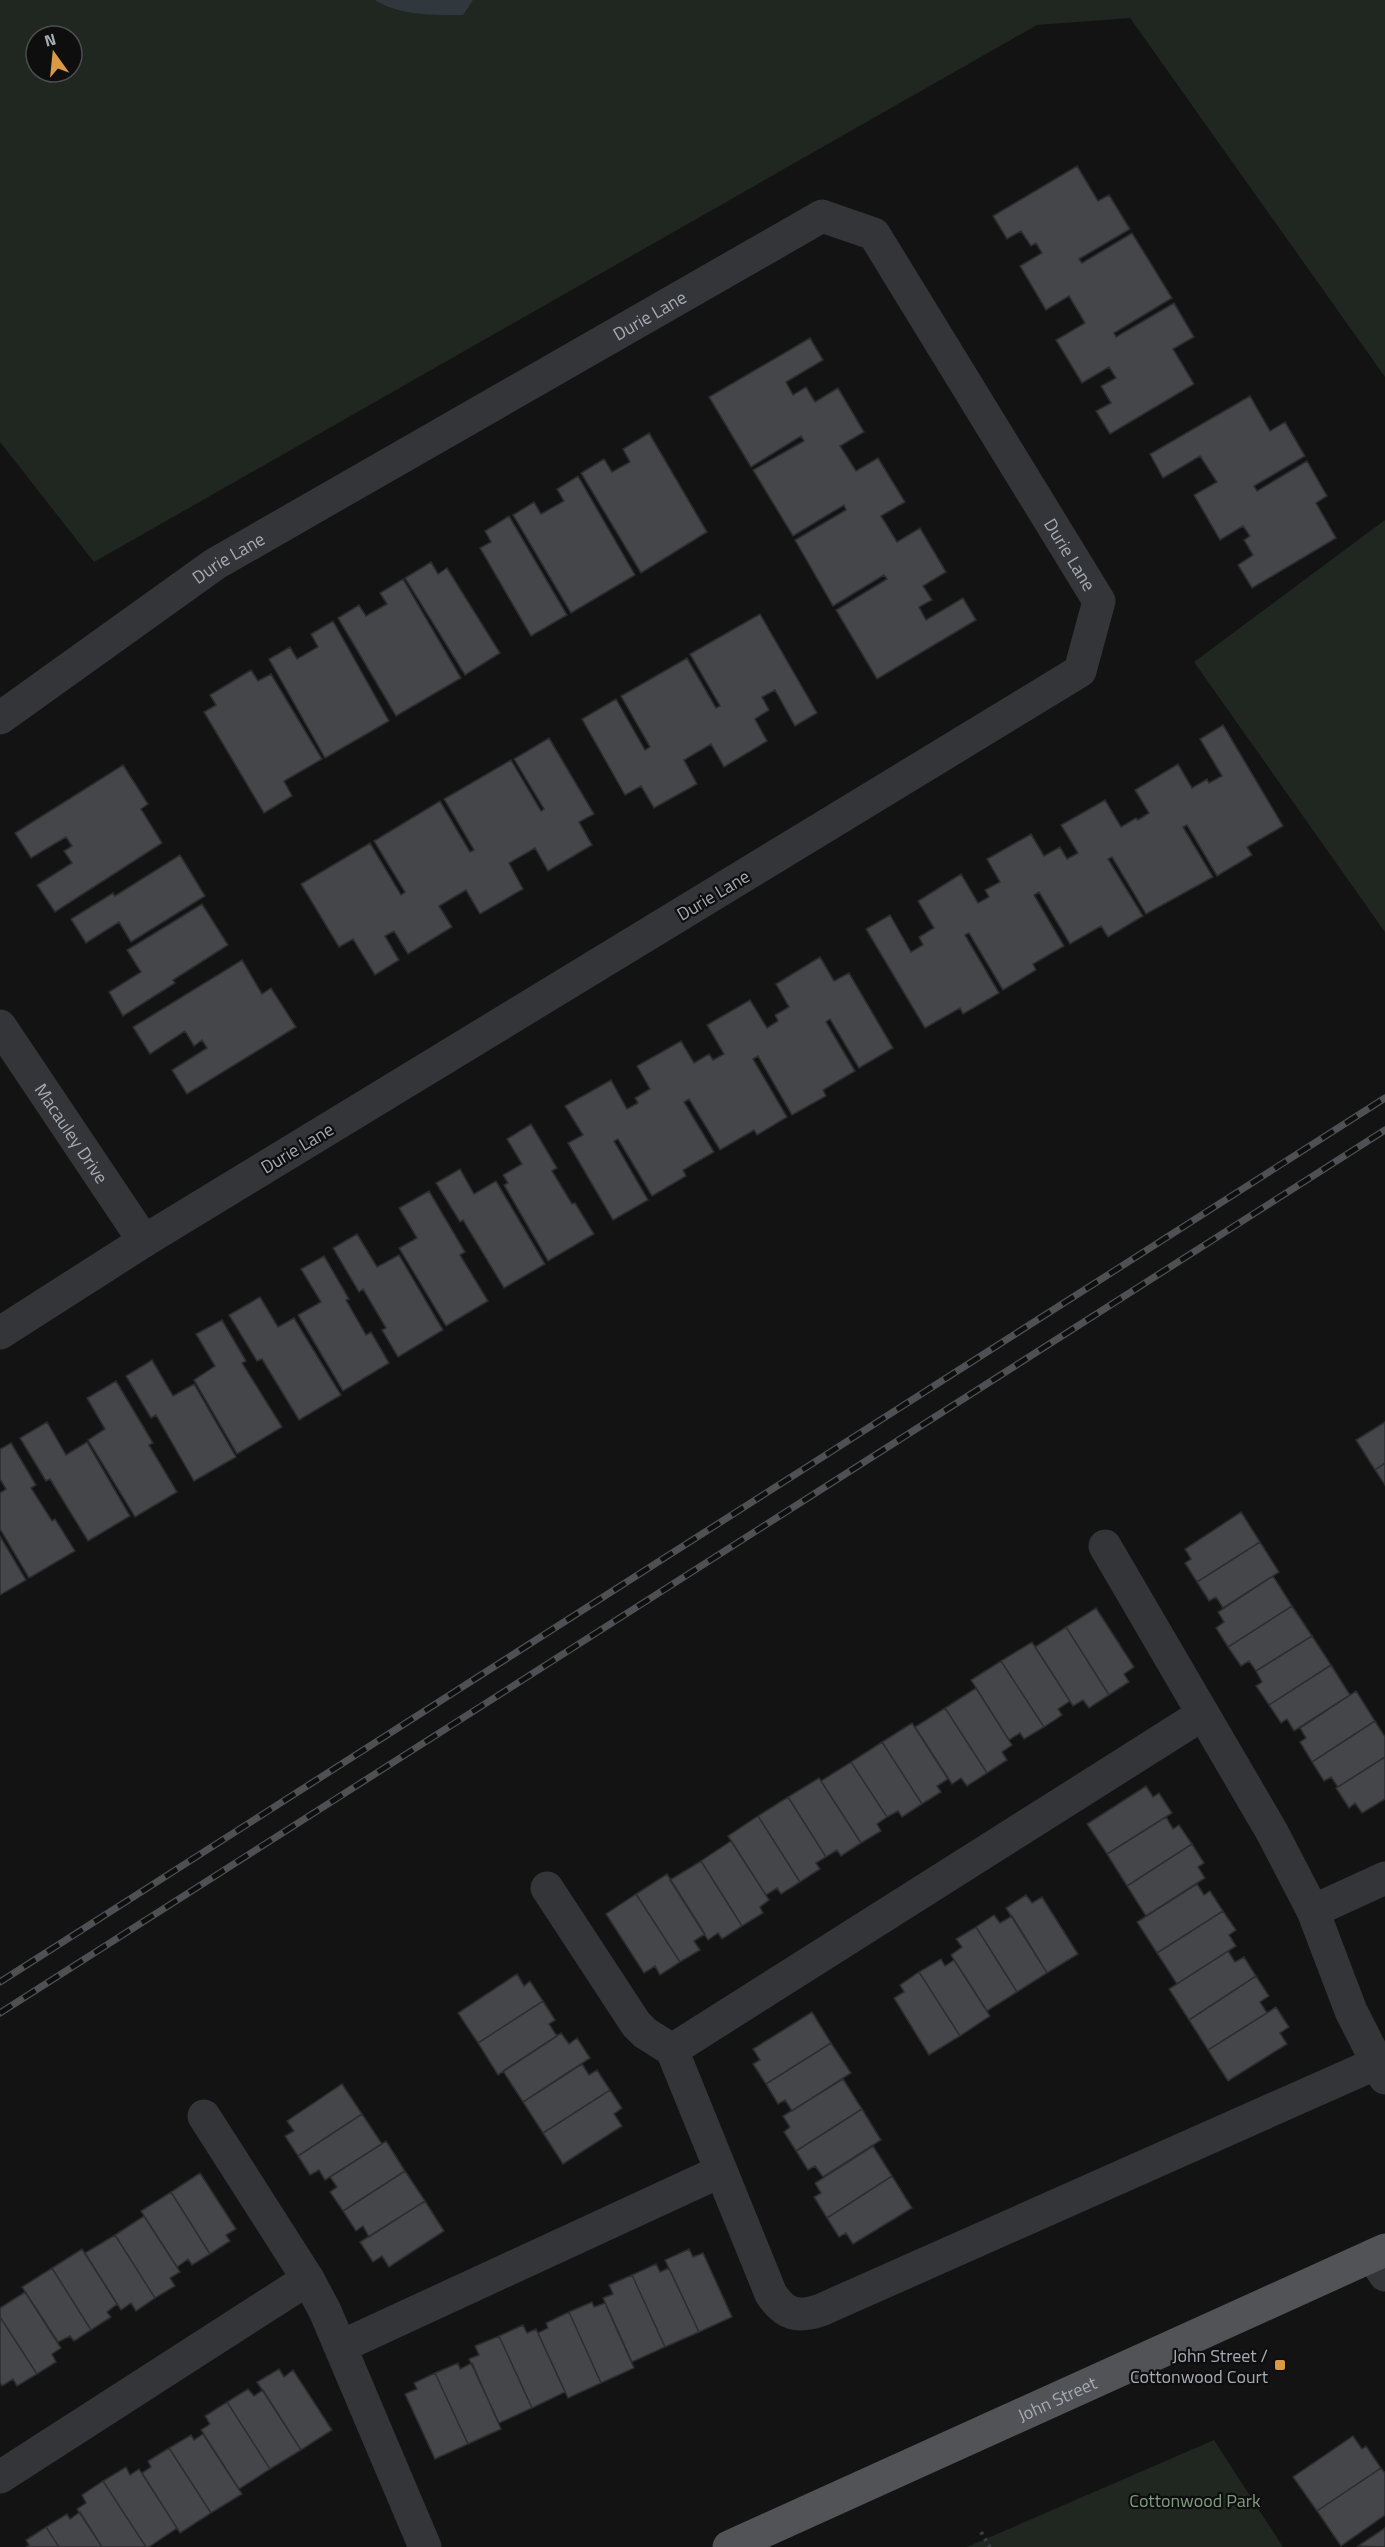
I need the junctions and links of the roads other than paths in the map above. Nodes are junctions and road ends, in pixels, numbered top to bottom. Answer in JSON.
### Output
{"nodes":[{"id":1,"x":0,"y":718,"type":"edge"},
{"id":2,"x":0,"y":1026,"type":"edge"},
{"id":3,"x":144,"y":1241,"type":"junction"},
{"id":4,"x":0,"y":1333,"type":"edge"},
{"id":5,"x":1105,"y":1546,"type":"dead end"},
{"id":6,"x":1203,"y":1714,"type":"junction"},
{"id":7,"x":1385,"y":1878,"type":"edge"},
{"id":8,"x":547,"y":1888,"type":"dead end"},
{"id":9,"x":1313,"y":1911,"type":"junction"},
{"id":10,"x":672,"y":2050,"type":"junction"},
{"id":11,"x":1381,"y":2071,"type":"edge"},
{"id":12,"x":204,"y":2116,"type":"dead end"},
{"id":13,"x":721,"y":2171,"type":"junction"},
{"id":14,"x":1381,"y":2260,"type":"edge"},
{"id":15,"x":308,"y":2279,"type":"junction"},
{"id":16,"x":342,"y":2346,"type":"junction"},
{"id":17,"x":0,"y":2476,"type":"edge"},
{"id":18,"x":425,"y":2547,"type":"edge"},
{"id":19,"x":729,"y":2547,"type":"edge"}],
"edges":[{"from":1,"to":3,"type":"street","name":"Durie Lane"},
{"from":2,"to":3,"type":"street","name":"Macauley Drive"},
{"from":3,"to":4,"type":"street","name":"Durie Lane"},
{"from":5,"to":6,"type":"street"},
{"from":6,"to":9,"type":"street"},
{"from":6,"to":10,"type":"street"},
{"from":7,"to":9,"type":"street"},
{"from":8,"to":10,"type":"street"},
{"from":9,"to":11,"type":"street"},
{"from":10,"to":13,"type":"street"},
{"from":11,"to":13,"type":"street"},
{"from":12,"to":15,"type":"street"},
{"from":13,"to":16,"type":"street"},
{"from":14,"to":19,"type":"main road","name":"John Street"},
{"from":15,"to":16,"type":"street"},
{"from":15,"to":17,"type":"street"},
{"from":16,"to":18,"type":"street"}]}
